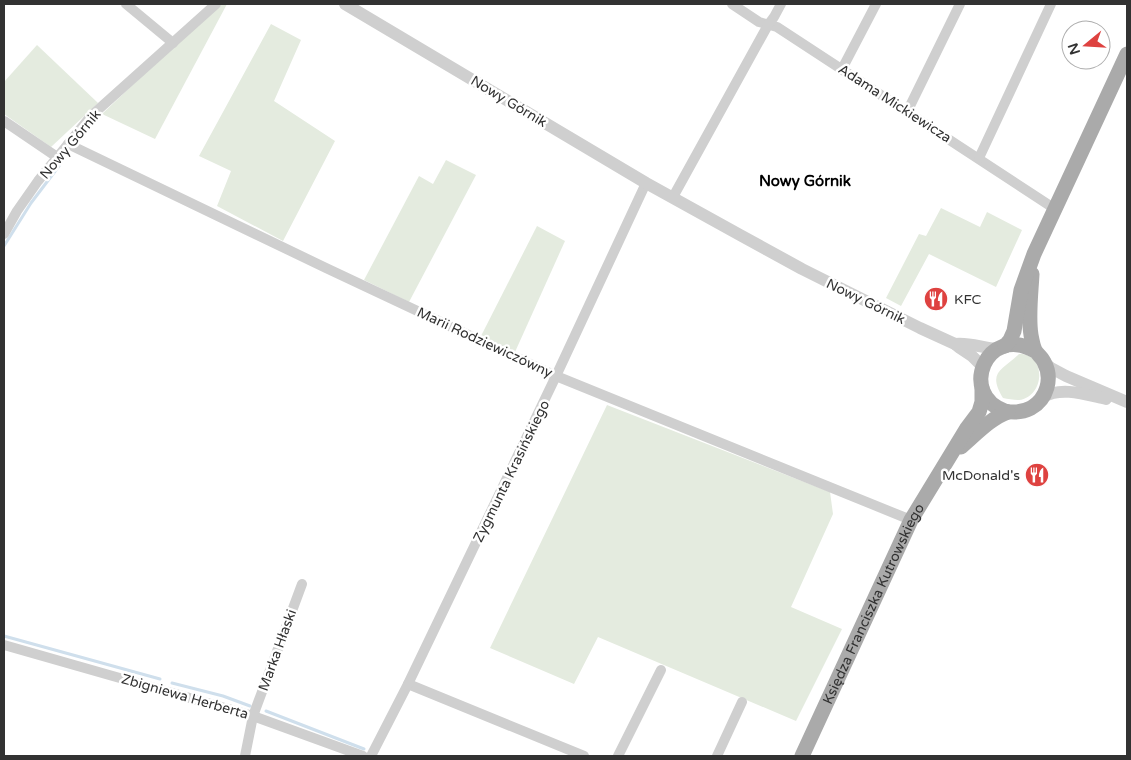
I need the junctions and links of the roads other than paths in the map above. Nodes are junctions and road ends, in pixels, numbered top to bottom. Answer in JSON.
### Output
{"nodes":[{"id":1,"x":126,"y":4,"type":"edge"},
{"id":2,"x":216,"y":4,"type":"edge"},
{"id":3,"x":345,"y":4,"type":"edge"},
{"id":4,"x":732,"y":4,"type":"edge"},
{"id":5,"x":781,"y":4,"type":"edge"},
{"id":6,"x":876,"y":4,"type":"edge"},
{"id":7,"x":960,"y":4,"type":"edge"},
{"id":8,"x":1051,"y":4,"type":"edge"},
{"id":9,"x":768,"y":25,"type":"junction"},
{"id":10,"x":173,"y":43,"type":"junction"},
{"id":11,"x":1127,"y":54,"type":"edge"},
{"id":12,"x":842,"y":69,"type":"junction"},
{"id":13,"x":907,"y":112,"type":"junction"},
{"id":14,"x":4,"y":121,"type":"edge"},
{"id":15,"x":68,"y":144,"type":"junction"},
{"id":16,"x":57,"y":157,"type":"junction"},
{"id":17,"x":979,"y":158,"type":"junction"},
{"id":18,"x":646,"y":182,"type":"junction"},
{"id":19,"x":673,"y":197,"type":"junction"},
{"id":20,"x":1055,"y":209,"type":"junction"},
{"id":21,"x":4,"y":234,"type":"edge"},
{"id":22,"x":1034,"y":254,"type":"junction"},
{"id":23,"x":955,"y":344,"type":"junction"},
{"id":24,"x":1001,"y":348,"type":"junction"},
{"id":25,"x":1040,"y":357,"type":"junction"},
{"id":26,"x":983,"y":367,"type":"junction"},
{"id":27,"x":556,"y":376,"type":"junction"},
{"id":28,"x":982,"y":388,"type":"junction"},
{"id":29,"x":1043,"y":397,"type":"junction"},
{"id":30,"x":1127,"y":402,"type":"edge"},
{"id":31,"x":1008,"y":412,"type":"junction"},
{"id":32,"x":950,"y":456,"type":"junction"},
{"id":33,"x":911,"y":520,"type":"junction"},
{"id":34,"x":302,"y":584,"type":"dead end"},
{"id":35,"x":4,"y":645,"type":"edge"},
{"id":36,"x":661,"y":670,"type":"dead end"},
{"id":37,"x":408,"y":684,"type":"junction"},
{"id":38,"x":742,"y":702,"type":"dead end"},
{"id":39,"x":253,"y":716,"type":"junction"},
{"id":40,"x":245,"y":756,"type":"edge"},
{"id":41,"x":363,"y":756,"type":"edge"},
{"id":42,"x":371,"y":756,"type":"edge"},
{"id":43,"x":584,"y":756,"type":"edge"},
{"id":44,"x":618,"y":756,"type":"edge"},
{"id":45,"x":717,"y":756,"type":"edge"},
{"id":46,"x":802,"y":756,"type":"edge"}],
"edges":[{"from":1,"to":10,"type":"street"},
{"from":2,"to":10,"type":"street","name":"Nowy Górnik"},
{"from":3,"to":18,"type":"street","name":"Nowy Górnik"},
{"from":4,"to":9,"type":"street","name":"Adama Mickiewicza"},
{"from":5,"to":9,"type":"street"},
{"from":6,"to":12,"type":"street"},
{"from":7,"to":13,"type":"street"},
{"from":8,"to":17,"type":"street"},
{"from":9,"to":12,"type":"street","name":"Adama Mickiewicza"},
{"from":9,"to":19,"type":"street"},
{"from":10,"to":15,"type":"street","name":"Nowy Górnik"},
{"from":11,"to":20,"type":"main road"},
{"from":12,"to":13,"type":"street","name":"Adama Mickiewicza"},
{"from":13,"to":17,"type":"street","name":"Adama Mickiewicza"},
{"from":14,"to":16,"type":"street"},
{"from":15,"to":16,"type":"street","name":"Nowy Górnik"},
{"from":15,"to":27,"type":"street","name":"Marii Rodziewiczówny"},
{"from":16,"to":21,"type":"street","name":"Nowy Górnik"},
{"from":17,"to":20,"type":"street","name":"Adama Mickiewicza"},
{"from":18,"to":19,"type":"street","name":"Nowy Górnik"},
{"from":18,"to":27,"type":"street","name":"Zygmunta Krasińskiego"},
{"from":19,"to":23,"type":"street","name":"Nowy Górnik"},
{"from":20,"to":22,"type":"main road"},
{"from":22,"to":24,"type":"main road"},
{"from":22,"to":25,"type":"main road"},
{"from":23,"to":24,"type":"street","name":"Nowy Górnik"},
{"from":23,"to":26,"type":"street","name":"Nowy Górnik"},
{"from":24,"to":25,"type":"main road"},
{"from":24,"to":26,"type":"main road"},
{"from":25,"to":29,"type":"main road"},
{"from":25,"to":30,"type":"street"},
{"from":26,"to":28,"type":"main road"},
{"from":27,"to":33,"type":"street","name":"Marii Rodziewiczówny"},
{"from":27,"to":37,"type":"street","name":"Zygmunta Krasińskiego"},
{"from":28,"to":31,"type":"main road"},
{"from":28,"to":32,"type":"main road","name":"Księdza Franciszka Kutrowskiego"},
{"from":29,"to":30,"type":"street"},
{"from":29,"to":31,"type":"main road"},
{"from":31,"to":32,"type":"main road","name":"Księdza Franciszka Kutrowskiego"},
{"from":32,"to":33,"type":"main road","name":"Księdza Franciszka Kutrowskiego"},
{"from":33,"to":46,"type":"main road","name":"Księdza Franciszka Kutrowskiego"},
{"from":34,"to":39,"type":"street","name":"Marka Hłaski"},
{"from":35,"to":39,"type":"street","name":"Zbigniewa Herberta"},
{"from":36,"to":44,"type":"street"},
{"from":37,"to":42,"type":"street","name":"Zygmunta Krasińskiego"},
{"from":37,"to":43,"type":"street"},
{"from":38,"to":45,"type":"street"},
{"from":39,"to":40,"type":"street","name":"Marka Hłaski"},
{"from":39,"to":41,"type":"street","name":"Zbigniewa Herberta"}]}
